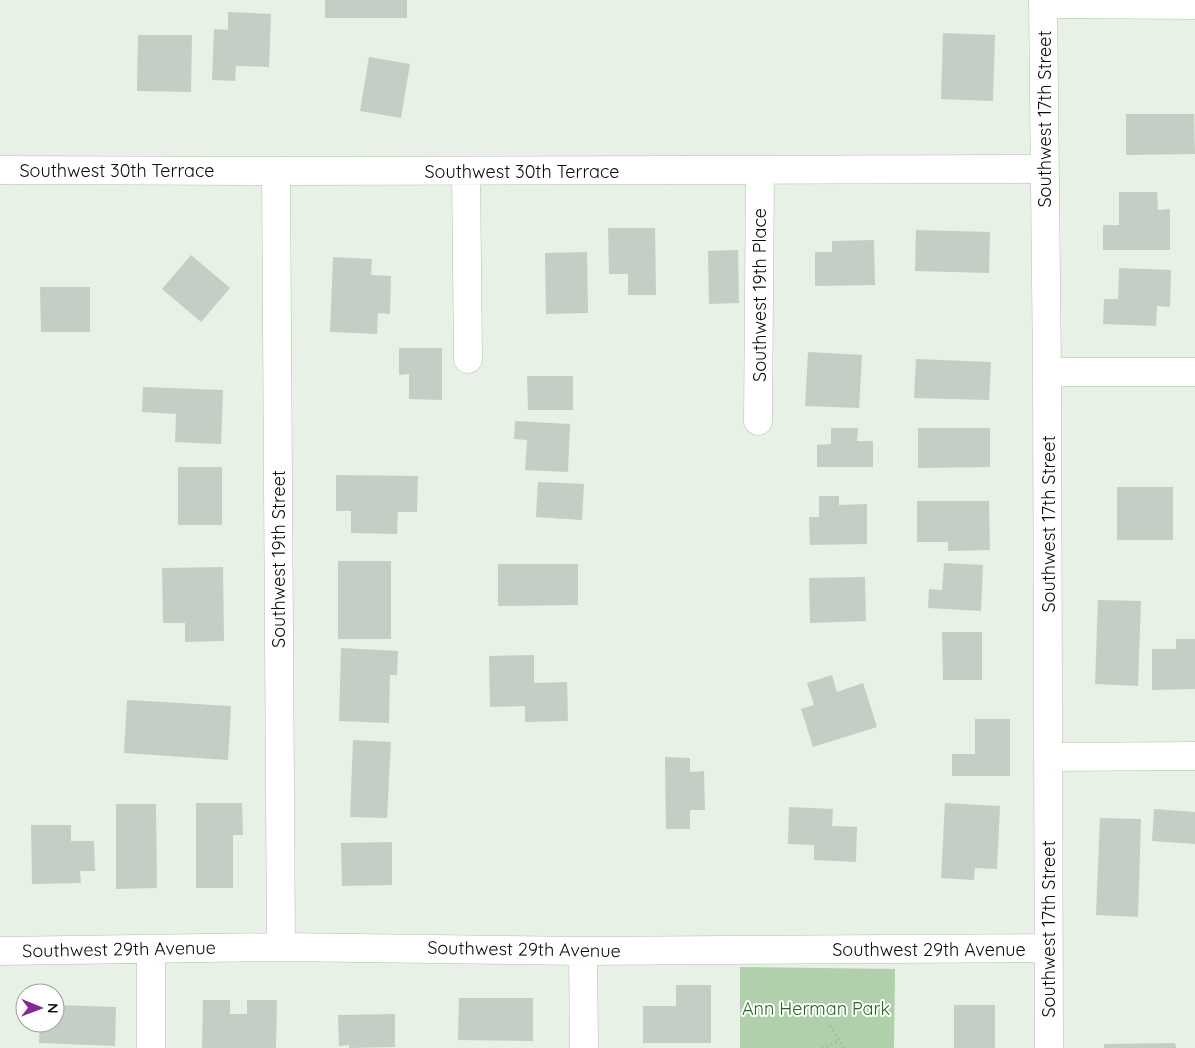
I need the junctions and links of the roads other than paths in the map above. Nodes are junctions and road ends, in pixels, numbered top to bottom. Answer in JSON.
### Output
{"nodes":[{"id":1,"x":1043,"y":2,"type":"edge"},
{"id":2,"x":1195,"y":5,"type":"edge"},
{"id":3,"x":1044,"y":169,"type":"junction"},
{"id":4,"x":0,"y":170,"type":"edge"},
{"id":5,"x":760,"y":170,"type":"junction"},
{"id":6,"x":276,"y":171,"type":"junction"},
{"id":7,"x":466,"y":171,"type":"junction"},
{"id":8,"x":468,"y":359,"type":"dead end"},
{"id":9,"x":1047,"y":372,"type":"junction"},
{"id":10,"x":1195,"y":372,"type":"edge"},
{"id":11,"x":758,"y":421,"type":"dead end"},
{"id":12,"x":1195,"y":756,"type":"edge"},
{"id":13,"x":1049,"y":757,"type":"junction"},
{"id":14,"x":281,"y":947,"type":"junction"},
{"id":15,"x":1047,"y":948,"type":"junction"},
{"id":16,"x":150,"y":949,"type":"junction"},
{"id":17,"x":0,"y":951,"type":"edge"},
{"id":18,"x":583,"y":951,"type":"junction"},
{"id":19,"x":151,"y":1048,"type":"edge"},
{"id":20,"x":584,"y":1048,"type":"edge"},
{"id":21,"x":1049,"y":1048,"type":"edge"}],
"edges":[{"from":1,"to":2,"type":"street"},
{"from":1,"to":3,"type":"street","name":"Southwest 17th Street"},
{"from":3,"to":5,"type":"street","name":"Southwest 30th Terrace"},
{"from":3,"to":9,"type":"street","name":"Southwest 17th Street"},
{"from":4,"to":6,"type":"street","name":"Southwest 30th Terrace"},
{"from":5,"to":7,"type":"street","name":"Southwest 30th Terrace"},
{"from":5,"to":11,"type":"street","name":"Southwest 19th Place"},
{"from":6,"to":7,"type":"street","name":"Southwest 30th Terrace"},
{"from":6,"to":14,"type":"street","name":"Southwest 19th Street"},
{"from":7,"to":8,"type":"street"},
{"from":9,"to":10,"type":"street"},
{"from":9,"to":13,"type":"street","name":"Southwest 17th Street"},
{"from":12,"to":13,"type":"street"},
{"from":13,"to":15,"type":"street","name":"Southwest 17th Street"},
{"from":14,"to":16,"type":"street","name":"Southwest 29th Avenue"},
{"from":14,"to":18,"type":"street","name":"Southwest 29th Avenue"},
{"from":15,"to":18,"type":"street","name":"Southwest 29th Avenue"},
{"from":15,"to":21,"type":"street","name":"Southwest 17th Street"},
{"from":16,"to":17,"type":"street","name":"Southwest 29th Avenue"},
{"from":16,"to":19,"type":"street"},
{"from":18,"to":20,"type":"street"}]}
